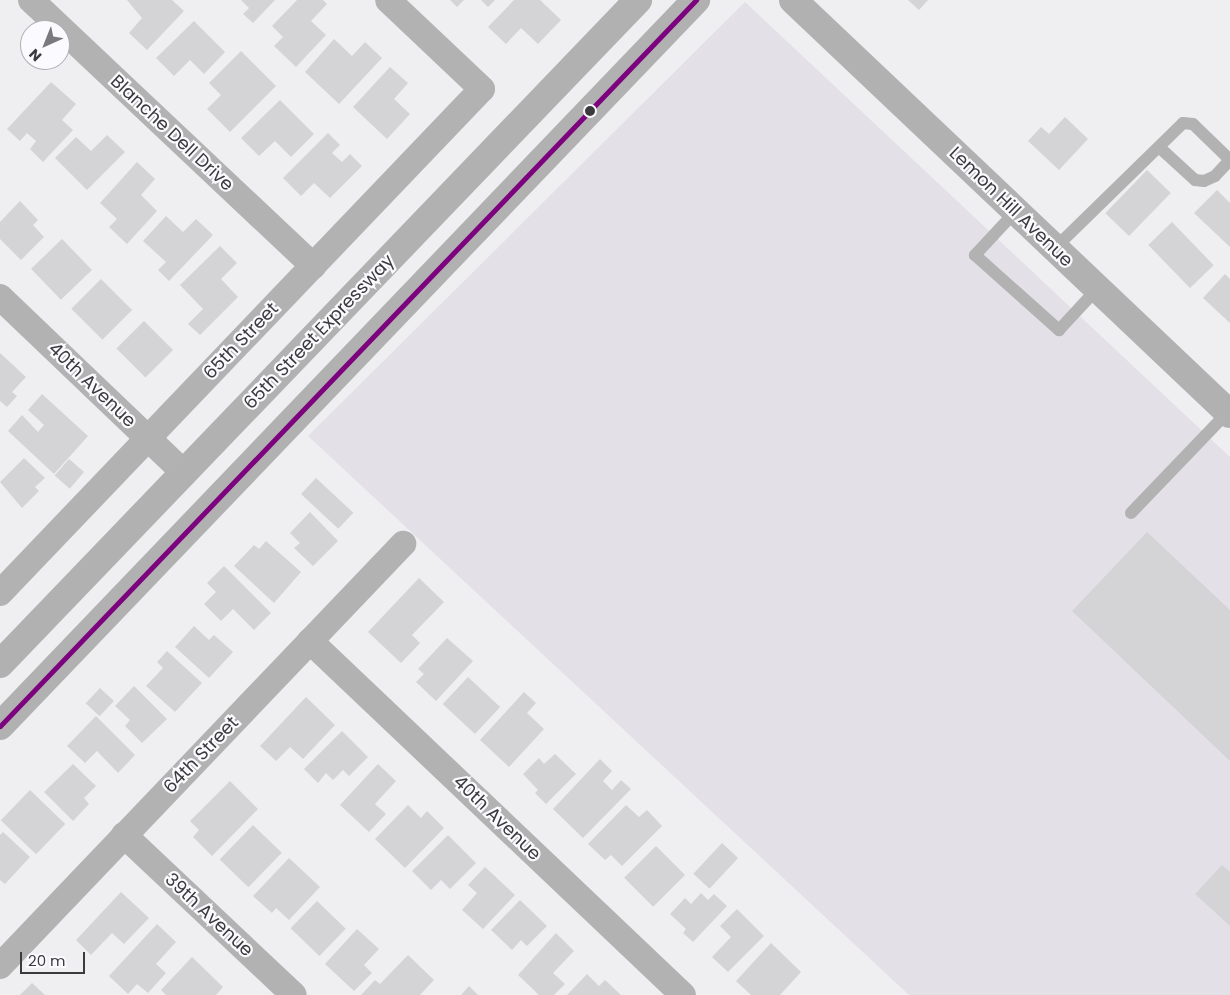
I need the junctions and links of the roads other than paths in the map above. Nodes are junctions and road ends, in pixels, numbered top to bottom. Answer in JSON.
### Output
{"nodes":[{"id":1,"x":31,"y":0,"type":"edge"},
{"id":2,"x":388,"y":0,"type":"edge"},
{"id":3,"x":638,"y":0,"type":"edge"},
{"id":4,"x":696,"y":0,"type":"edge"},
{"id":5,"x":793,"y":0,"type":"edge"},
{"id":6,"x":1159,"y":147,"type":"junction"},
{"id":7,"x":1230,"y":160,"type":"edge"},
{"id":8,"x":1015,"y":212,"type":"junction"},
{"id":9,"x":1054,"y":249,"type":"junction"},
{"id":10,"x":313,"y":266,"type":"junction"},
{"id":11,"x":1097,"y":289,"type":"junction"},
{"id":12,"x":0,"y":298,"type":"edge"},
{"id":13,"x":1229,"y":413,"type":"edge"},
{"id":14,"x":147,"y":439,"type":"junction"},
{"id":15,"x":184,"y":473,"type":"junction"},
{"id":16,"x":1131,"y":513,"type":"dead end"},
{"id":17,"x":403,"y":544,"type":"dead end"},
{"id":18,"x":0,"y":593,"type":"edge"},
{"id":19,"x":310,"y":641,"type":"junction"},
{"id":20,"x":0,"y":664,"type":"edge"},
{"id":21,"x":0,"y":726,"type":"edge"},
{"id":22,"x":124,"y":835,"type":"junction"},
{"id":23,"x":0,"y":966,"type":"edge"},
{"id":24,"x":294,"y":995,"type":"edge"},
{"id":25,"x":683,"y":995,"type":"edge"}],
"edges":[{"from":1,"to":10,"type":"street","name":"Blanche Dell Drive"},
{"from":2,"to":10,"type":"street","name":"65th Street"},
{"from":3,"to":15,"type":"main road","name":"65th Street Expressway"},
{"from":4,"to":21,"type":"main road"},
{"from":5,"to":8,"type":"main road","name":"Lemon Hill Avenue"},
{"from":6,"to":7,"type":"lane"},
{"from":6,"to":7,"type":"lane"},
{"from":6,"to":9,"type":"lane"},
{"from":8,"to":9,"type":"main road","name":"Lemon Hill Avenue"},
{"from":8,"to":11,"type":"lane"},
{"from":9,"to":11,"type":"main road","name":"Lemon Hill Avenue"},
{"from":10,"to":14,"type":"street","name":"65th Street"},
{"from":11,"to":13,"type":"main road","name":"Lemon Hill Avenue"},
{"from":12,"to":14,"type":"street","name":"40th Avenue"},
{"from":13,"to":16,"type":"lane"},
{"from":14,"to":15,"type":"street","name":"40th Avenue"},
{"from":14,"to":18,"type":"street","name":"65th Street"},
{"from":15,"to":20,"type":"main road","name":"65th Street Expressway"},
{"from":17,"to":19,"type":"street","name":"64th Street"},
{"from":19,"to":22,"type":"street","name":"64th Street"},
{"from":19,"to":25,"type":"street","name":"40th Avenue"},
{"from":22,"to":23,"type":"street","name":"64th Street"},
{"from":22,"to":24,"type":"street","name":"39th Avenue"}]}
